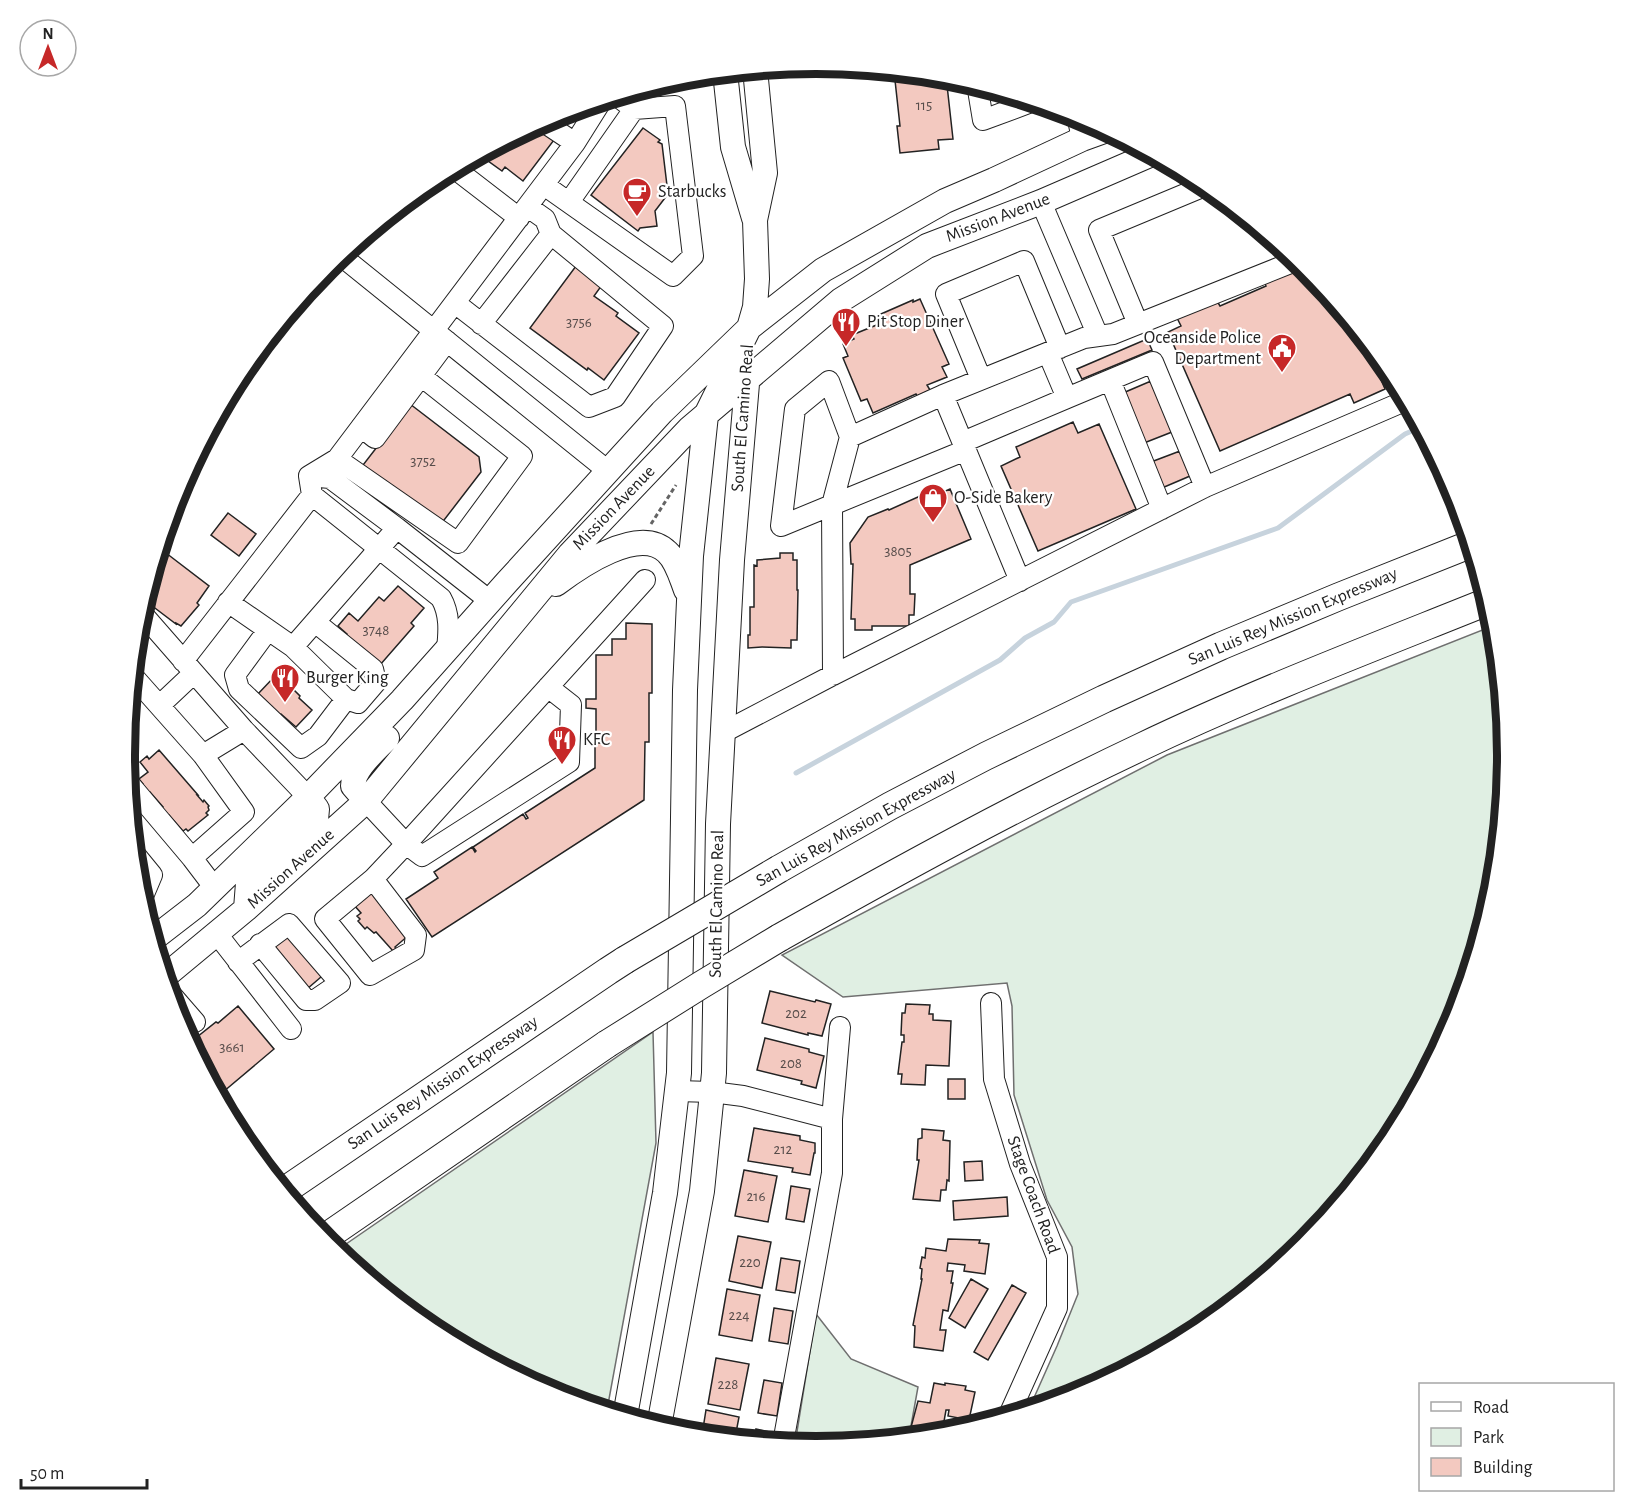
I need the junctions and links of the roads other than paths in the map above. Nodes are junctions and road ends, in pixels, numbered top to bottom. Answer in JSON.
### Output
{"nodes":[{"id":1,"x":756,"y":76,"type":"edge"},
{"id":2,"x":740,"y":78,"type":"edge"},
{"id":3,"x":726,"y":79,"type":"edge"},
{"id":4,"x":979,"y":94,"type":"edge"},
{"id":5,"x":624,"y":102,"type":"edge"},
{"id":6,"x":1021,"y":106,"type":"edge"},
{"id":7,"x":634,"y":109,"type":"junction"},
{"id":8,"x":592,"y":112,"type":"edge"},
{"id":9,"x":1079,"y":126,"type":"edge"},
{"id":10,"x":551,"y":127,"type":"edge"},
{"id":11,"x":1096,"y":134,"type":"edge"},
{"id":12,"x":1082,"y":139,"type":"junction"},
{"id":13,"x":575,"y":144,"type":"junction"},
{"id":14,"x":763,"y":156,"type":"junction"},
{"id":15,"x":1143,"y":158,"type":"edge"},
{"id":16,"x":462,"y":173,"type":"edge"},
{"id":17,"x":544,"y":185,"type":"junction"},
{"id":18,"x":1196,"y":190,"type":"edge"},
{"id":19,"x":569,"y":202,"type":"junction"},
{"id":20,"x":1041,"y":202,"type":"junction"},
{"id":21,"x":523,"y":212,"type":"junction"},
{"id":22,"x":755,"y":220,"type":"junction"},
{"id":23,"x":551,"y":234,"type":"junction"},
{"id":24,"x":347,"y":261,"type":"edge"},
{"id":25,"x":1288,"y":264,"type":"edge"},
{"id":26,"x":454,"y":303,"type":"junction"},
{"id":27,"x":481,"y":324,"type":"junction"},
{"id":28,"x":1138,"y":324,"type":"junction"},
{"id":29,"x":749,"y":328,"type":"junction"},
{"id":30,"x":440,"y":336,"type":"junction"},
{"id":31,"x":1098,"y":336,"type":"junction"},
{"id":32,"x":1054,"y":350,"type":"junction"},
{"id":33,"x":421,"y":376,"type":"junction"},
{"id":34,"x":981,"y":379,"type":"junction"},
{"id":35,"x":748,"y":380,"type":"junction"},
{"id":36,"x":1110,"y":380,"type":"junction"},
{"id":37,"x":943,"y":395,"type":"junction"},
{"id":38,"x":1067,"y":398,"type":"junction"},
{"id":39,"x":1399,"y":403,"type":"edge"},
{"id":40,"x":705,"y":415,"type":"junction"},
{"id":41,"x":362,"y":427,"type":"junction"},
{"id":42,"x":850,"y":437,"type":"junction"},
{"id":43,"x":964,"y":446,"type":"junction"},
{"id":44,"x":337,"y":459,"type":"junction"},
{"id":45,"x":608,"y":471,"type":"junction"},
{"id":46,"x":310,"y":486,"type":"junction"},
{"id":47,"x":1205,"y":487,"type":"junction"},
{"id":48,"x":832,"y":505,"type":"junction"},
{"id":49,"x":1162,"y":509,"type":"junction"},
{"id":50,"x":397,"y":528,"type":"junction"},
{"id":51,"x":1464,"y":547,"type":"edge"},
{"id":52,"x":380,"y":549,"type":"junction"},
{"id":53,"x":645,"y":580,"type":"dead end"},
{"id":54,"x":1020,"y":581,"type":"junction"},
{"id":55,"x":690,"y":599,"type":"junction"},
{"id":56,"x":490,"y":601,"type":"junction"},
{"id":57,"x":228,"y":602,"type":"junction"},
{"id":58,"x":528,"y":605,"type":"junction"},
{"id":59,"x":1480,"y":606,"type":"edge"},
{"id":60,"x":148,"y":621,"type":"edge"},
{"id":61,"x":315,"y":622,"type":"junction"},
{"id":62,"x":268,"y":630,"type":"junction"},
{"id":63,"x":293,"y":646,"type":"junction"},
{"id":64,"x":447,"y":649,"type":"junction"},
{"id":65,"x":189,"y":667,"type":"junction"},
{"id":66,"x":833,"y":675,"type":"junction"},
{"id":67,"x":139,"y":683,"type":"edge"},
{"id":68,"x":548,"y":687,"type":"junction"},
{"id":69,"x":346,"y":699,"type":"junction"},
{"id":70,"x":451,"y":699,"type":"junction"},
{"id":71,"x":402,"y":700,"type":"junction"},
{"id":72,"x":160,"y":705,"type":"junction"},
{"id":73,"x":244,"y":730,"type":"junction"},
{"id":74,"x":724,"y":732,"type":"junction"},
{"id":75,"x":203,"y":755,"type":"junction"},
{"id":76,"x":136,"y":791,"type":"edge"},
{"id":77,"x":308,"y":797,"type":"junction"},
{"id":78,"x":366,"y":801,"type":"junction"},
{"id":79,"x":406,"y":844,"type":"junction"},
{"id":80,"x":192,"y":858,"type":"junction"},
{"id":81,"x":145,"y":866,"type":"edge"},
{"id":82,"x":373,"y":879,"type":"junction"},
{"id":83,"x":148,"y":885,"type":"edge"},
{"id":84,"x":214,"y":887,"type":"junction"},
{"id":85,"x":246,"y":909,"type":"junction"},
{"id":86,"x":159,"y":934,"type":"edge"},
{"id":87,"x":217,"y":934,"type":"junction"},
{"id":88,"x":260,"y":944,"type":"dead end"},
{"id":89,"x":238,"y":962,"type":"junction"},
{"id":90,"x":171,"y":972,"type":"edge"},
{"id":91,"x":991,"y":1003,"type":"dead end"},
{"id":92,"x":840,"y":1027,"type":"dead end"},
{"id":93,"x":291,"y":1029,"type":"dead end"},
{"id":94,"x":677,"y":1091,"type":"junction"},
{"id":95,"x":712,"y":1092,"type":"junction"},
{"id":96,"x":832,"y":1119,"type":"junction"},
{"id":97,"x":290,"y":1187,"type":"edge"},
{"id":98,"x":331,"y":1233,"type":"edge"},
{"id":99,"x":1014,"y":1405,"type":"edge"},
{"id":100,"x":627,"y":1408,"type":"edge"},
{"id":101,"x":661,"y":1417,"type":"edge"},
{"id":102,"x":785,"y":1435,"type":"edge"}],
"edges":[{"from":1,"to":14,"type":"main road"},
{"from":2,"to":14,"type":"main road"},
{"from":3,"to":22,"type":"main road"},
{"from":4,"to":6,"type":"street"},
{"from":5,"to":7,"type":"street"},
{"from":7,"to":19,"type":"street"},
{"from":7,"to":19,"type":"street"},
{"from":8,"to":13,"type":"street"},
{"from":9,"to":12,"type":"street"},
{"from":10,"to":13,"type":"street"},
{"from":11,"to":12,"type":"main road","name":"Mission Avenue"},
{"from":12,"to":29,"type":"main road","name":"Mission Avenue"},
{"from":13,"to":17,"type":"street"},
{"from":14,"to":22,"type":"main road"},
{"from":15,"to":20,"type":"main road","name":"Mission Avenue"},
{"from":16,"to":21,"type":"street"},
{"from":17,"to":19,"type":"street"},
{"from":17,"to":21,"type":"street"},
{"from":18,"to":28,"type":"street"},
{"from":20,"to":31,"type":"street"},
{"from":20,"to":35,"type":"main road","name":"Mission Avenue"},
{"from":21,"to":23,"type":"street"},
{"from":21,"to":26,"type":"street"},
{"from":22,"to":29,"type":"main road"},
{"from":23,"to":27,"type":"street"},
{"from":23,"to":27,"type":"street"},
{"from":24,"to":30,"type":"street"},
{"from":25,"to":28,"type":"street"},
{"from":26,"to":27,"type":"street"},
{"from":26,"to":30,"type":"street"},
{"from":28,"to":31,"type":"street"},
{"from":29,"to":35,"type":"main road","name":"South El Camino Real"},
{"from":29,"to":40,"type":"main road","name":"South El Camino Real"},
{"from":29,"to":45,"type":"main road","name":"Mission Avenue"},
{"from":30,"to":33,"type":"street"},
{"from":30,"to":41,"type":"street"},
{"from":30,"to":45,"type":"street"},
{"from":31,"to":32,"type":"street"},
{"from":32,"to":34,"type":"street"},
{"from":32,"to":34,"type":"street"},
{"from":32,"to":38,"type":"street"},
{"from":33,"to":41,"type":"street"},
{"from":33,"to":44,"type":"street"},
{"from":34,"to":37,"type":"street"},
{"from":35,"to":40,"type":"main road","name":"Mission Avenue"},
{"from":35,"to":74,"type":"main road","name":"South El Camino Real"},
{"from":36,"to":38,"type":"street"},
{"from":36,"to":47,"type":"street"},
{"from":36,"to":49,"type":"street"},
{"from":37,"to":42,"type":"street"},
{"from":37,"to":43,"type":"street"},
{"from":38,"to":43,"type":"street"},
{"from":39,"to":47,"type":"street"},
{"from":40,"to":55,"type":"main road","name":"South El Camino Real"},
{"from":40,"to":58,"type":"main road","name":"Mission Avenue"},
{"from":41,"to":44,"type":"street"},
{"from":42,"to":48,"type":"street"},
{"from":42,"to":48,"type":"street"},
{"from":43,"to":48,"type":"street"},
{"from":43,"to":54,"type":"street"},
{"from":44,"to":46,"type":"street"},
{"from":45,"to":56,"type":"main road","name":"Mission Avenue"},
{"from":46,"to":50,"type":"street"},
{"from":46,"to":52,"type":"street"},
{"from":46,"to":57,"type":"street"},
{"from":47,"to":49,"type":"street"},
{"from":48,"to":66,"type":"street"},
{"from":49,"to":54,"type":"street"},
{"from":50,"to":52,"type":"street"},
{"from":50,"to":56,"type":"street"},
{"from":51,"to":97,"type":"highway","name":"San Luis Rey Mission Expressway","bridge":true},
{"from":52,"to":61,"type":"street"},
{"from":52,"to":64,"type":"street"},
{"from":53,"to":68,"type":"street"},
{"from":54,"to":66,"type":"street"},
{"from":55,"to":58,"type":"main road"},
{"from":55,"to":94,"type":"main road","name":"South El Camino Real"},
{"from":56,"to":64,"type":"main road","name":"Mission Avenue"},
{"from":56,"to":70,"type":"main road"},
{"from":57,"to":62,"type":"street"},
{"from":57,"to":65,"type":"street"},
{"from":58,"to":70,"type":"main road","name":"Mission Avenue"},
{"from":59,"to":98,"type":"highway","bridge":true},
{"from":60,"to":65,"type":"street"},
{"from":61,"to":63,"type":"street"},
{"from":61,"to":69,"type":"street"},
{"from":62,"to":63,"type":"street"},
{"from":62,"to":69,"type":"street"},
{"from":63,"to":69,"type":"street"},
{"from":64,"to":71,"type":"main road","name":"Mission Avenue"},
{"from":65,"to":72,"type":"street"},
{"from":65,"to":73,"type":"street"},
{"from":66,"to":74,"type":"street"},
{"from":67,"to":72,"type":"street"},
{"from":68,"to":79,"type":"street"},
{"from":68,"to":79,"type":"street"},
{"from":70,"to":78,"type":"main road","name":"Mission Avenue"},
{"from":71,"to":77,"type":"main road","name":"Mission Avenue"},
{"from":71,"to":78,"type":"main road"},
{"from":72,"to":75,"type":"street"},
{"from":73,"to":75,"type":"street"},
{"from":73,"to":77,"type":"street"},
{"from":74,"to":95,"type":"main road","name":"South El Camino Real"},
{"from":75,"to":80,"type":"street"},
{"from":76,"to":80,"type":"street"},
{"from":77,"to":84,"type":"main road","name":"Mission Avenue"},
{"from":77,"to":85,"type":"main road"},
{"from":78,"to":79,"type":"street"},
{"from":78,"to":85,"type":"main road","name":"Mission Avenue"},
{"from":79,"to":82,"type":"street"},
{"from":80,"to":84,"type":"street"},
{"from":81,"to":83,"type":"street"},
{"from":82,"to":82,"type":"street"},
{"from":84,"to":86,"type":"main road","name":"Mission Avenue"},
{"from":85,"to":87,"type":"main road","name":"Mission Avenue"},
{"from":87,"to":89,"type":"street"},
{"from":87,"to":90,"type":"main road","name":"Mission Avenue"},
{"from":88,"to":89,"type":"street"},
{"from":89,"to":93,"type":"street"},
{"from":91,"to":99,"type":"street","name":"Stage Coach Road"},
{"from":92,"to":96,"type":"street"},
{"from":94,"to":95,"type":"street"},
{"from":94,"to":100,"type":"main road","name":"South El Camino Real"},
{"from":95,"to":96,"type":"street"},
{"from":95,"to":101,"type":"main road","name":"South El Camino Real"},
{"from":96,"to":102,"type":"street"}]}
